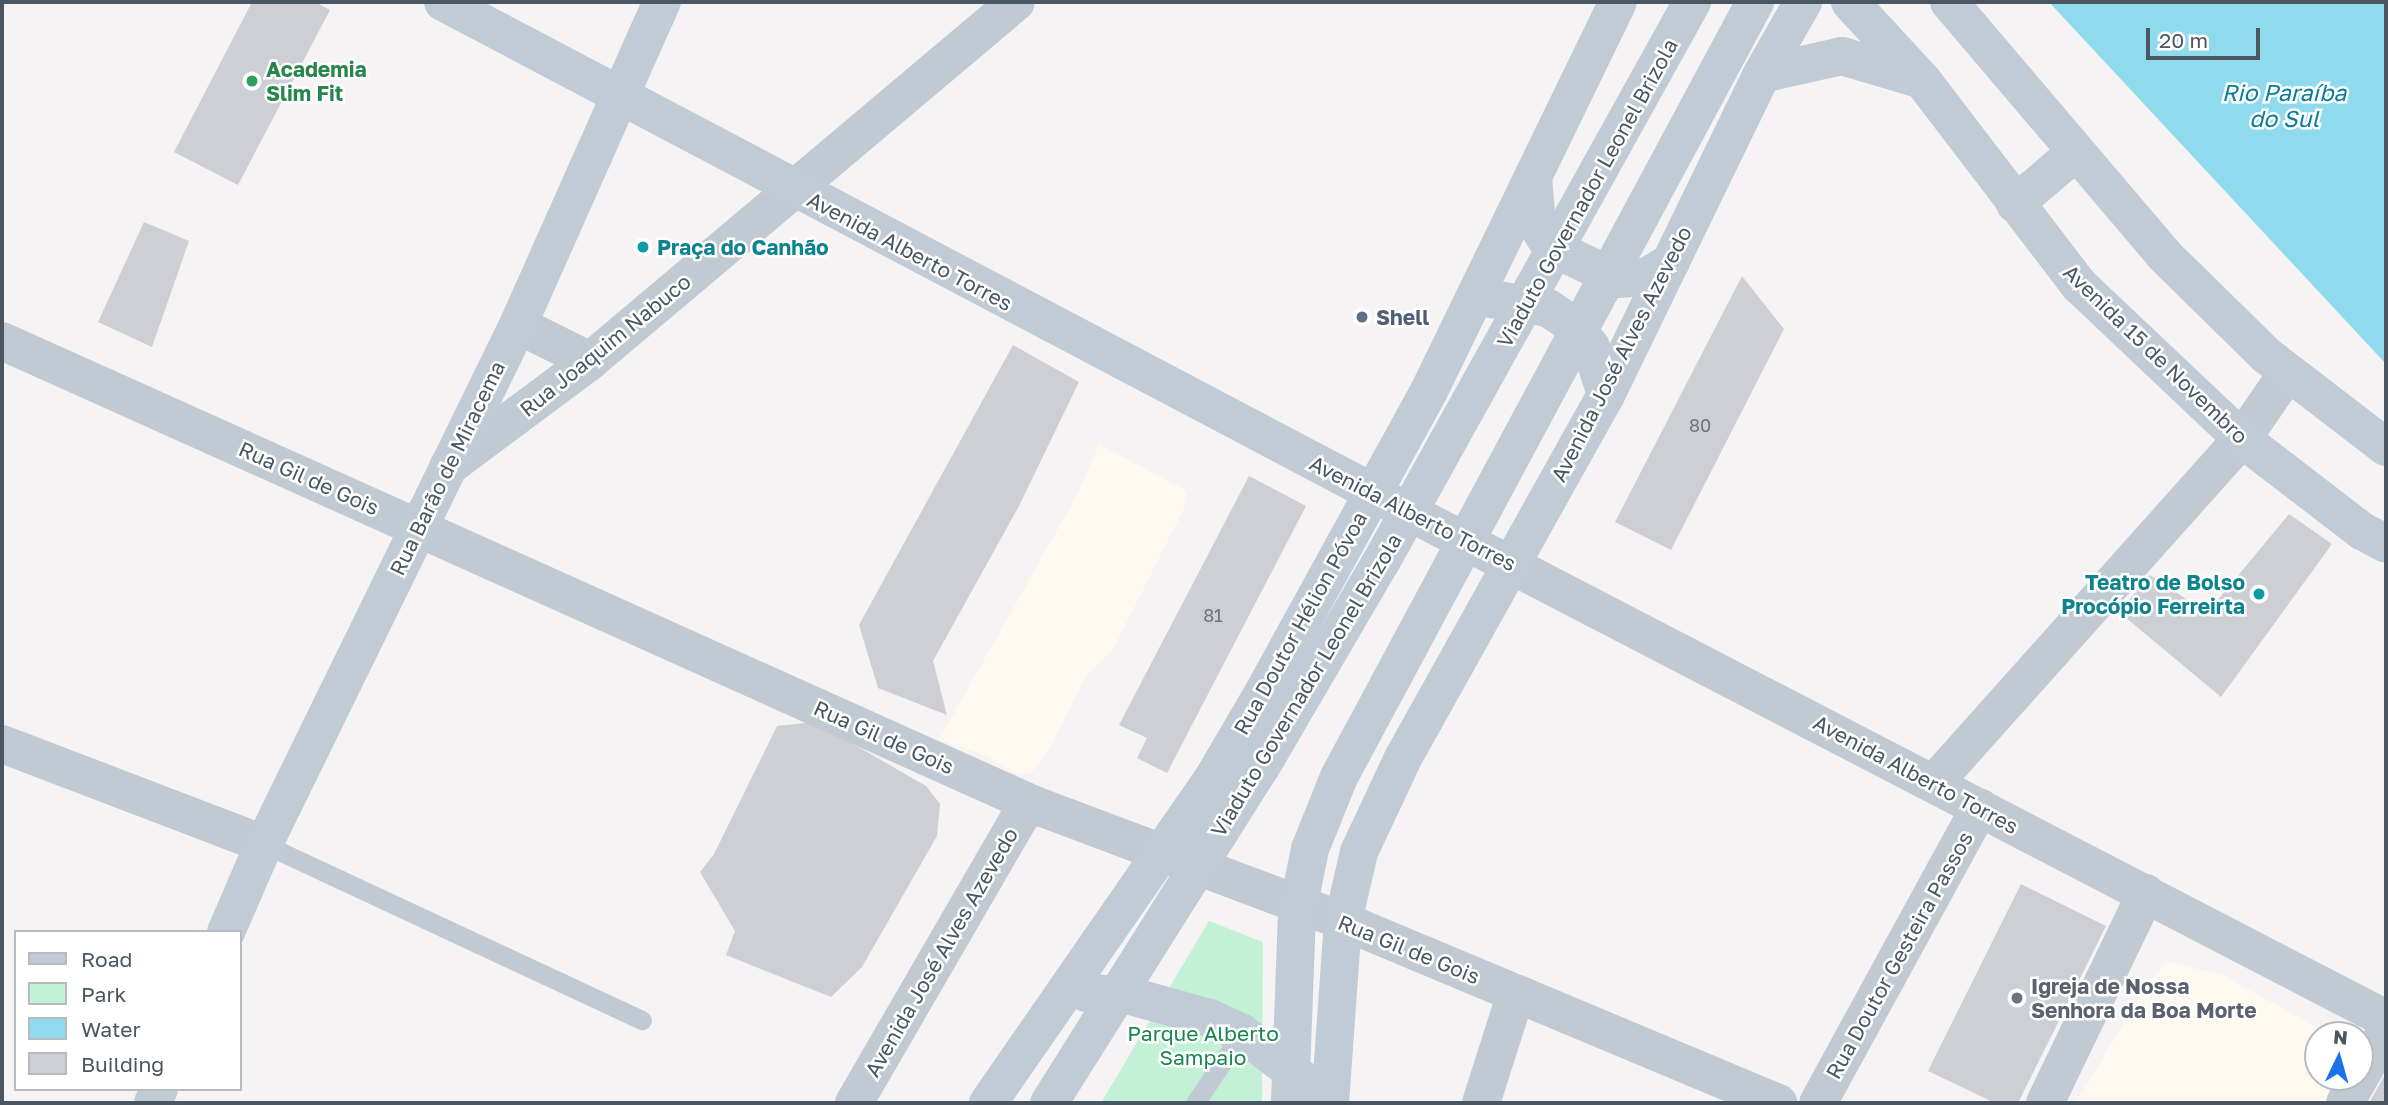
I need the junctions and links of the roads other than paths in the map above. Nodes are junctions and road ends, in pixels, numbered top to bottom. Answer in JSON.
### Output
{"nodes":[{"id":1,"x":443,"y":2,"type":"edge"},
{"id":2,"x":662,"y":2,"type":"edge"},
{"id":3,"x":1016,"y":2,"type":"edge"},
{"id":4,"x":1618,"y":2,"type":"edge"},
{"id":5,"x":1692,"y":2,"type":"edge"},
{"id":6,"x":1755,"y":2,"type":"edge"},
{"id":7,"x":1803,"y":2,"type":"edge"},
{"id":8,"x":1850,"y":2,"type":"edge"},
{"id":9,"x":1949,"y":4,"type":"edge"},
{"id":10,"x":1762,"y":74,"type":"junction"},
{"id":11,"x":1923,"y":81,"type":"junction"},
{"id":12,"x":623,"y":93,"type":"junction"},
{"id":13,"x":2076,"y":152,"type":"junction"},
{"id":14,"x":1533,"y":177,"type":"junction"},
{"id":15,"x":795,"y":190,"type":"junction"},
{"id":16,"x":2015,"y":204,"type":"junction"},
{"id":17,"x":1671,"y":262,"type":"junction"},
{"id":18,"x":1471,"y":308,"type":"junction"},
{"id":19,"x":518,"y":325,"type":"junction"},
{"id":20,"x":2,"y":341,"type":"edge"},
{"id":21,"x":590,"y":361,"type":"junction"},
{"id":22,"x":2288,"y":372,"type":"junction"},
{"id":23,"x":1605,"y":395,"type":"junction"},
{"id":24,"x":2242,"y":439,"type":"junction"},
{"id":25,"x":2386,"y":447,"type":"edge"},
{"id":26,"x":448,"y":467,"type":"junction"},
{"id":27,"x":1372,"y":492,"type":"junction"},
{"id":28,"x":418,"y":527,"type":"junction"},
{"id":29,"x":2386,"y":544,"type":"edge"},
{"id":30,"x":1509,"y":563,"type":"junction"},
{"id":31,"x":2,"y":744,"type":"edge"},
{"id":32,"x":1934,"y":783,"type":"junction"},
{"id":33,"x":1032,"y":804,"type":"junction"},
{"id":34,"x":1980,"y":807,"type":"junction"},
{"id":35,"x":264,"y":844,"type":"junction"},
{"id":36,"x":1161,"y":854,"type":"junction"},
{"id":37,"x":2146,"y":893,"type":"junction"},
{"id":38,"x":1343,"y":921,"type":"junction"},
{"id":39,"x":227,"y":930,"type":"edge"},
{"id":40,"x":1516,"y":993,"type":"junction"},
{"id":41,"x":1061,"y":994,"type":"junction"},
{"id":42,"x":2386,"y":1019,"type":"edge"},
{"id":43,"x":642,"y":1020,"type":"dead end"},
{"id":44,"x":2386,"y":1031,"type":"edge"},
{"id":45,"x":1242,"y":1033,"type":"junction"},
{"id":46,"x":1197,"y":1102,"type":"edge"},
{"id":47,"x":854,"y":1103,"type":"edge"},
{"id":48,"x":988,"y":1103,"type":"edge"},
{"id":49,"x":1049,"y":1103,"type":"edge"},
{"id":50,"x":1290,"y":1103,"type":"edge"},
{"id":51,"x":1323,"y":1103,"type":"edge"},
{"id":52,"x":1330,"y":1103,"type":"edge"},
{"id":53,"x":1481,"y":1103,"type":"edge"},
{"id":54,"x":1778,"y":1103,"type":"edge"},
{"id":55,"x":1818,"y":1103,"type":"edge"},
{"id":56,"x":2045,"y":1103,"type":"edge"},
{"id":57,"x":2345,"y":1103,"type":"edge"}],
"edges":[{"from":1,"to":12,"type":"main road","name":"Avenida Alberto Torres"},
{"from":2,"to":12,"type":"main road","name":"Rua Barão de Miracema"},
{"from":3,"to":15,"type":"street","name":"Rua Joaquim Nabuco"},
{"from":4,"to":14,"type":"main road","name":"Rua Doutor Hélion Póvoa"},
{"from":5,"to":49,"type":"main road","name":"Viaduto Governador Leonel Brizola","bridge":true},
{"from":6,"to":50,"type":"main road","bridge":true},
{"from":7,"to":10,"type":"main road","name":"Avenida José Alves Azevedo"},
{"from":8,"to":11,"type":"main road","name":"Avenida 15 de Novembro"},
{"from":9,"to":13,"type":"main road"},
{"from":10,"to":11,"type":"main road"},
{"from":10,"to":17,"type":"main road","name":"Avenida José Alves Azevedo"},
{"from":11,"to":16,"type":"main road","name":"Avenida 15 de Novembro"},
{"from":12,"to":15,"type":"main road","name":"Avenida Alberto Torres"},
{"from":12,"to":19,"type":"main road","name":"Rua Barão de Miracema"},
{"from":13,"to":16,"type":"main road"},
{"from":13,"to":22,"type":"main road"},
{"from":14,"to":17,"type":"main road"},
{"from":14,"to":18,"type":"main road","name":"Rua Doutor Hélion Póvoa"},
{"from":15,"to":21,"type":"street","name":"Rua Joaquim Nabuco"},
{"from":15,"to":27,"type":"main road","name":"Avenida Alberto Torres"},
{"from":16,"to":24,"type":"main road","name":"Avenida 15 de Novembro"},
{"from":17,"to":23,"type":"main road","name":"Avenida José Alves Azevedo"},
{"from":18,"to":23,"type":"main road"},
{"from":18,"to":27,"type":"main road","name":"Rua Doutor Hélion Póvoa"},
{"from":19,"to":21,"type":"street"},
{"from":19,"to":26,"type":"main road","name":"Rua Barão de Miracema"},
{"from":20,"to":28,"type":"street","name":"Rua Gil de Gois"},
{"from":21,"to":26,"type":"street","name":"Rua Joaquim Nabuco"},
{"from":22,"to":24,"type":"street"},
{"from":22,"to":25,"type":"main road"},
{"from":23,"to":30,"type":"main road","name":"Avenida José Alves Azevedo"},
{"from":24,"to":29,"type":"main road","name":"Avenida 15 de Novembro"},
{"from":24,"to":32,"type":"street"},
{"from":26,"to":28,"type":"main road","name":"Rua Barão de Miracema"},
{"from":27,"to":30,"type":"street","name":"Avenida Alberto Torres"},
{"from":27,"to":36,"type":"main road","name":"Rua Doutor Hélion Póvoa"},
{"from":28,"to":33,"type":"street","name":"Rua Gil de Gois"},
{"from":28,"to":35,"type":"main road","name":"Rua Barão de Miracema"},
{"from":30,"to":32,"type":"street","name":"Avenida Alberto Torres"},
{"from":30,"to":38,"type":"main road","name":"Avenida José Alves Azevedo"},
{"from":31,"to":35,"type":"street"},
{"from":32,"to":34,"type":"street","name":"Avenida Alberto Torres"},
{"from":33,"to":36,"type":"street","name":"Rua Gil de Gois"},
{"from":33,"to":47,"type":"street","name":"Avenida José Alves Azevedo"},
{"from":34,"to":37,"type":"street","name":"Avenida Alberto Torres"},
{"from":34,"to":55,"type":"street","name":"Rua Doutor Gesteira Passos"},
{"from":35,"to":39,"type":"main road","name":"Rua Barão de Miracema"},
{"from":35,"to":43,"type":"lane"},
{"from":36,"to":38,"type":"street","name":"Rua Gil de Gois"},
{"from":36,"to":41,"type":"main road","name":"Rua Doutor Hélion Póvoa"},
{"from":37,"to":42,"type":"street","name":"Avenida Alberto Torres"},
{"from":37,"to":56,"type":"street"},
{"from":38,"to":40,"type":"street","name":"Rua Gil de Gois"},
{"from":38,"to":52,"type":"main road","name":"Avenida José Alves Azevedo"},
{"from":40,"to":53,"type":"street"},
{"from":40,"to":54,"type":"street","name":"Rua Gil de Gois"},
{"from":41,"to":45,"type":"main road"},
{"from":41,"to":48,"type":"main road","name":"Rua Doutor Hélion Póvoa"},
{"from":44,"to":57,"type":"street"},
{"from":45,"to":46,"type":"lane"},
{"from":45,"to":51,"type":"main road"}]}
